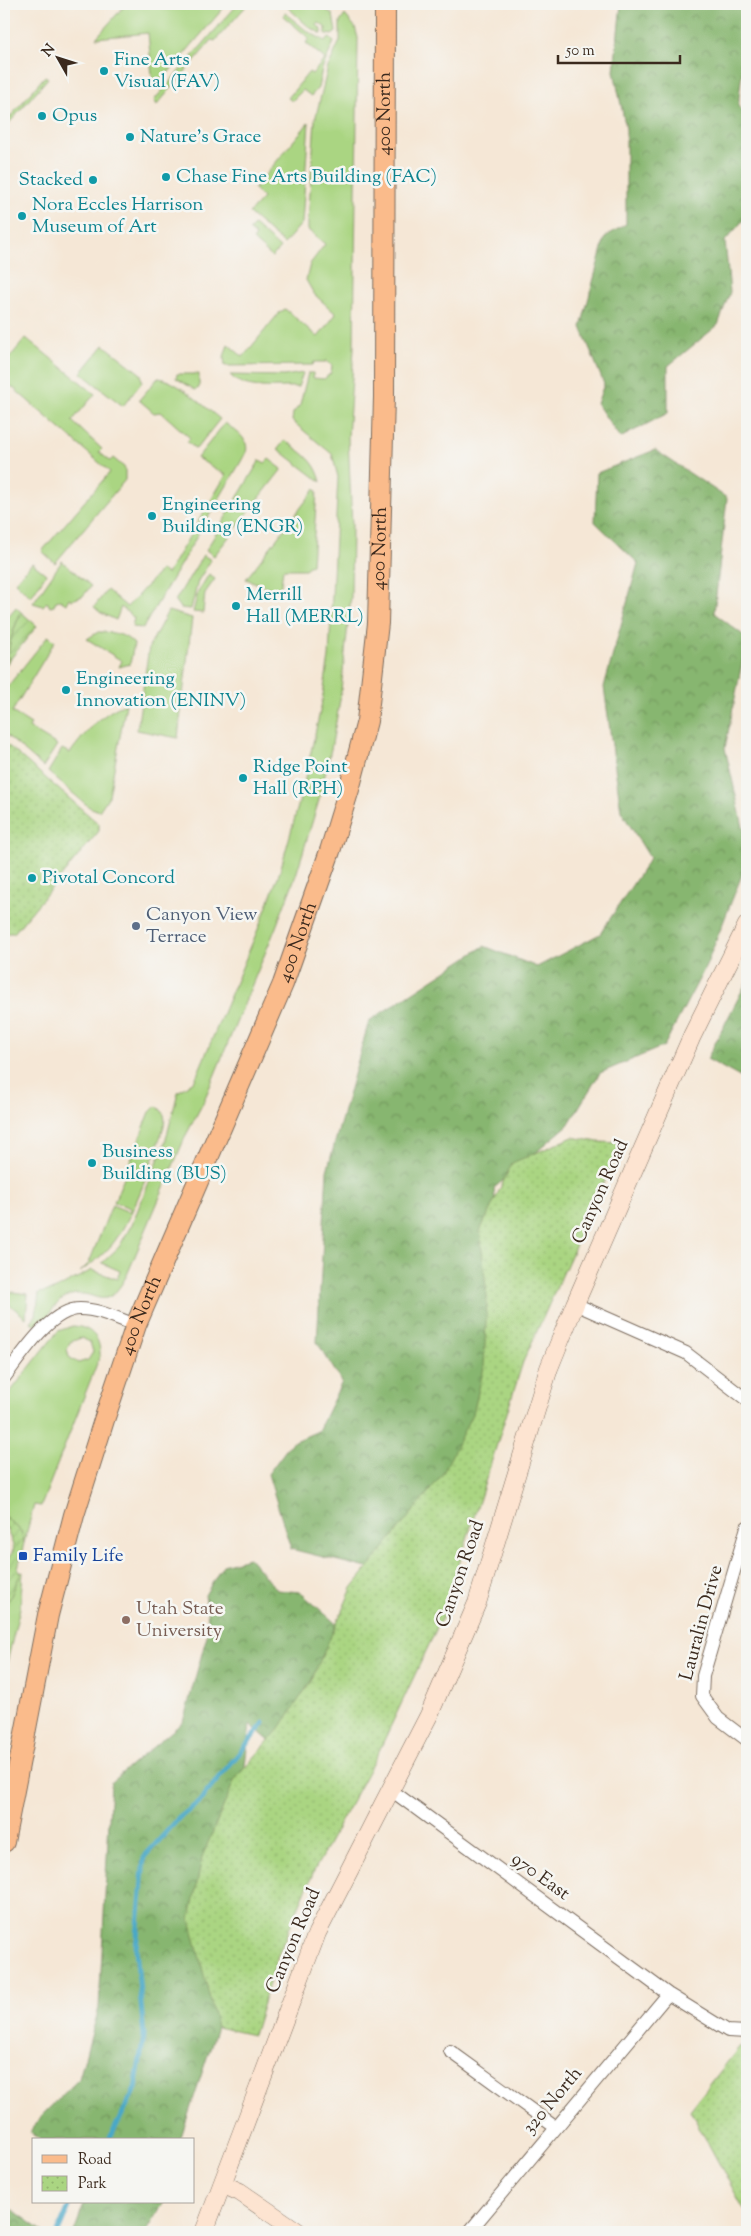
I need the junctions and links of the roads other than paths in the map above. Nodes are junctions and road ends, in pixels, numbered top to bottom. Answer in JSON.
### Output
{"nodes":[{"id":1,"x":385,"y":4,"type":"edge"},
{"id":2,"x":747,"y":925,"type":"edge"},
{"id":3,"x":575,"y":1304,"type":"junction"},
{"id":4,"x":136,"y":1325,"type":"junction"},
{"id":5,"x":4,"y":1378,"type":"edge"},
{"id":6,"x":747,"y":1400,"type":"edge"},
{"id":7,"x":747,"y":1526,"type":"edge"},
{"id":8,"x":747,"y":1740,"type":"edge"},
{"id":9,"x":391,"y":1790,"type":"junction"},
{"id":10,"x":4,"y":1842,"type":"edge"},
{"id":11,"x":668,"y":1994,"type":"junction"},
{"id":12,"x":747,"y":2032,"type":"edge"},
{"id":13,"x":450,"y":2051,"type":"dead end"},
{"id":14,"x":555,"y":2127,"type":"junction"},
{"id":15,"x":222,"y":2184,"type":"junction"},
{"id":16,"x":204,"y":2232,"type":"edge"},
{"id":17,"x":298,"y":2232,"type":"edge"},
{"id":18,"x":469,"y":2232,"type":"edge"}],
"edges":[{"from":1,"to":4,"type":"main road","name":"400 North"},
{"from":2,"to":3,"type":"street","name":"Canyon Road"},
{"from":3,"to":6,"type":"street"},
{"from":3,"to":9,"type":"street","name":"Canyon Road"},
{"from":4,"to":5,"type":"street"},
{"from":4,"to":10,"type":"main road","name":"400 North"},
{"from":7,"to":8,"type":"street","name":"Lauralin Drive"},
{"from":9,"to":11,"type":"street","name":"970 East"},
{"from":9,"to":15,"type":"street","name":"Canyon Road"},
{"from":11,"to":12,"type":"street"},
{"from":11,"to":14,"type":"street","name":"320 North"},
{"from":13,"to":14,"type":"street"},
{"from":14,"to":18,"type":"street","name":"320 North"},
{"from":15,"to":16,"type":"street","name":"Canyon Road"},
{"from":15,"to":17,"type":"street"}]}
